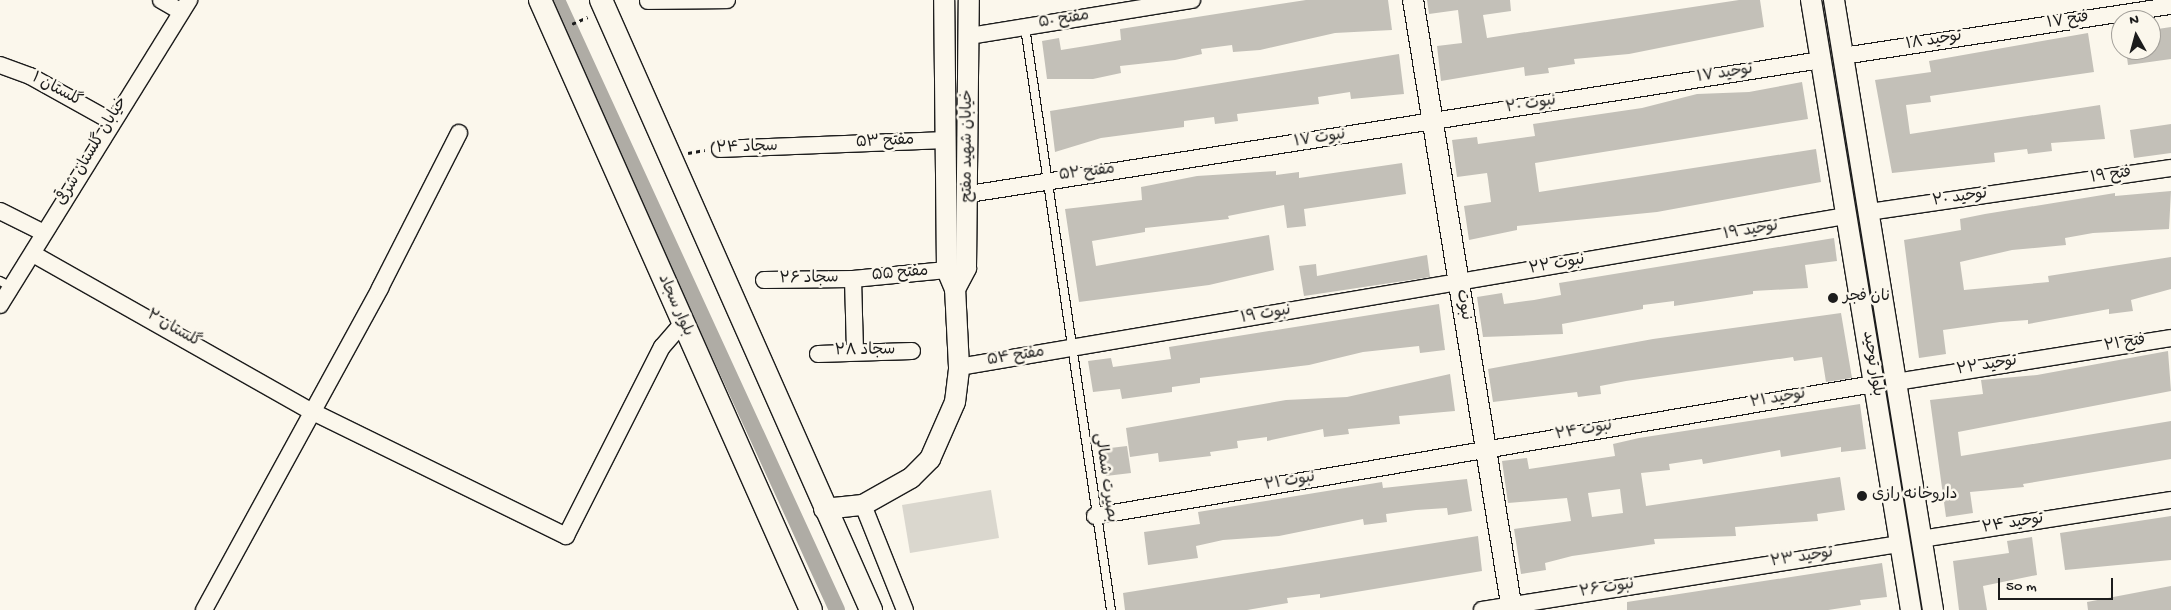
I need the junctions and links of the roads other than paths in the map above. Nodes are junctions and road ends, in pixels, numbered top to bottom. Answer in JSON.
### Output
{"nodes":[{"id":1,"x":161,"y":0,"type":"edge"},
{"id":2,"x":540,"y":0,"type":"edge"},
{"id":3,"x":727,"y":0,"type":"edge"},
{"id":4,"x":944,"y":0,"type":"edge"},
{"id":5,"x":968,"y":0,"type":"edge"},
{"id":6,"x":1190,"y":0,"type":"edge"},
{"id":7,"x":1413,"y":0,"type":"edge"},
{"id":8,"x":1811,"y":0,"type":"edge"},
{"id":9,"x":1834,"y":0,"type":"edge"},
{"id":10,"x":648,"y":1,"type":"edge"},
{"id":11,"x":184,"y":5,"type":"edge"},
{"id":12,"x":604,"y":5,"type":"edge"},
{"id":13,"x":2171,"y":6,"type":"edge"},
{"id":14,"x":1026,"y":27,"type":"junction"},
{"id":15,"x":2024,"y":29,"type":"joint"},
{"id":16,"x":969,"y":36,"type":"junction"},
{"id":17,"x":1843,"y":56,"type":"junction"},
{"id":18,"x":1821,"y":60,"type":"junction"},
{"id":19,"x":0,"y":66,"type":"edge"},
{"id":20,"x":1630,"y":91,"type":"joint"},
{"id":21,"x":111,"y":121,"type":"junction"},
{"id":22,"x":1433,"y":122,"type":"junction"},
{"id":23,"x":459,"y":133,"type":"dead end"},
{"id":24,"x":945,"y":140,"type":"junction"},
{"id":25,"x":824,"y":147,"type":"joint"},
{"id":26,"x":720,"y":149,"type":"road end"},
{"id":27,"x":1206,"y":158,"type":"joint"},
{"id":28,"x":2171,"y":168,"type":"edge"},
{"id":29,"x":1049,"y":179,"type":"junction"},
{"id":30,"x":2051,"y":186,"type":"joint"},
{"id":31,"x":969,"y":194,"type":"junction"},
{"id":32,"x":0,"y":212,"type":"edge"},
{"id":33,"x":1868,"y":212,"type":"junction"},
{"id":34,"x":1846,"y":216,"type":"junction"},
{"id":35,"x":44,"y":234,"type":"junction"},
{"id":36,"x":1656,"y":249,"type":"joint"},
{"id":37,"x":33,"y":254,"type":"junction"},
{"id":38,"x":947,"y":270,"type":"junction"},
{"id":39,"x":853,"y":279,"type":"junction"},
{"id":40,"x":764,"y":280,"type":"dead end"},
{"id":41,"x":1458,"y":283,"type":"junction"},
{"id":42,"x":6,"y":284,"type":"edge"},
{"id":43,"x":955,"y":289,"type":"junction"},
{"id":44,"x":0,"y":305,"type":"edge"},
{"id":45,"x":682,"y":324,"type":"junction"},
{"id":46,"x":2171,"y":338,"type":"edge"},
{"id":47,"x":1073,"y":348,"type":"junction"},
{"id":48,"x":912,"y":351,"type":"dead end"},
{"id":49,"x":855,"y":352,"type":"junction"},
{"id":50,"x":2079,"y":352,"type":"joint"},
{"id":51,"x":818,"y":354,"type":"dead end"},
{"id":52,"x":959,"y":367,"type":"junction"},
{"id":53,"x":1896,"y":382,"type":"junction"},
{"id":54,"x":1874,"y":384,"type":"junction"},
{"id":55,"x":310,"y":411,"type":"junction"},
{"id":56,"x":1683,"y":416,"type":"joint"},
{"id":57,"x":1486,"y":449,"type":"junction"},
{"id":58,"x":2171,"y":500,"type":"edge"},
{"id":59,"x":864,"y":505,"type":"junction"},
{"id":60,"x":824,"y":509,"type":"junction"},
{"id":61,"x":1095,"y":516,"type":"junction"},
{"id":62,"x":1922,"y":539,"type":"junction"},
{"id":63,"x":1900,"y":544,"type":"junction"},
{"id":64,"x":1704,"y":575,"type":"joint"},
{"id":65,"x":1511,"y":607,"type":"edge"},
{"id":66,"x":204,"y":610,"type":"edge"},
{"id":67,"x":811,"y":610,"type":"edge"},
{"id":68,"x":870,"y":610,"type":"edge"},
{"id":69,"x":905,"y":610,"type":"edge"},
{"id":70,"x":1111,"y":610,"type":"edge"},
{"id":71,"x":1482,"y":610,"type":"edge"},
{"id":72,"x":1911,"y":610,"type":"edge"},
{"id":73,"x":1933,"y":610,"type":"edge"}],
"edges":[{"from":1,"to":11,"type":"street"},
{"from":2,"to":45,"type":"main road","name":"بلوار سجاد"},
{"from":3,"to":10,"type":"street"},
{"from":4,"to":24,"type":"street","name":"خیابان شهید مفتح"},
{"from":5,"to":16,"type":"street","name":"خیابان شهید مفتح"},
{"from":6,"to":14,"type":"street","name":"مفتح ۵۰"},
{"from":7,"to":22,"type":"street","name":"نبوت"},
{"from":8,"to":18,"type":"street","name":"بلوار توحید"},
{"from":9,"to":17,"type":"street","name":"بلوار توحید"},
{"from":11,"to":21,"type":"street","name":"خیابان گلستان شرقی"},
{"from":12,"to":60,"type":"main road"},
{"from":13,"to":15,"type":"street","name":"فتح ۱۷"},
{"from":14,"to":16,"type":"street","name":"مفتح ۵۰"},
{"from":14,"to":29,"type":"lane","name":"بصیرت شمالی"},
{"from":15,"to":17,"type":"street","name":"توحید ۱۸"},
{"from":16,"to":31,"type":"street","name":"خیابان شهید مفتح"},
{"from":17,"to":33,"type":"street","name":"بلوار توحید"},
{"from":18,"to":20,"type":"street","name":"توحید ۱۷"},
{"from":18,"to":34,"type":"street","name":"بلوار توحید"},
{"from":19,"to":21,"type":"street","name":"گلستان ۱"},
{"from":20,"to":22,"type":"street","name":"نبوت ۲۰"},
{"from":21,"to":35,"type":"street","name":"خیابان گلستان شرقی"},
{"from":22,"to":27,"type":"street","name":"نبوت ۱۷"},
{"from":22,"to":41,"type":"street","name":"نبوت"},
{"from":23,"to":55,"type":"street"},
{"from":24,"to":25,"type":"street","name":"مفتح ۵۳"},
{"from":24,"to":38,"type":"street","name":"خیابان شهید مفتح"},
{"from":25,"to":26,"type":"street","name":"سجاد ۲۴"},
{"from":27,"to":29,"type":"street","name":"مفتح ۵۲"},
{"from":28,"to":30,"type":"street","name":"فتح ۱۹"},
{"from":29,"to":31,"type":"street","name":"مفتح ۵۲"},
{"from":29,"to":47,"type":"lane","name":"بصیرت شمالی"},
{"from":30,"to":33,"type":"street","name":"توحید ۲۰"},
{"from":31,"to":43,"type":"street","name":"خیابان شهید مفتح"},
{"from":32,"to":35,"type":"street"},
{"from":33,"to":53,"type":"street","name":"بلوار توحید"},
{"from":34,"to":36,"type":"street","name":"توحید ۱۹"},
{"from":34,"to":54,"type":"street","name":"بلوار توحید"},
{"from":35,"to":37,"type":"street","name":"خیابان گلستان شرقی"},
{"from":36,"to":41,"type":"street","name":"نبوت ۲۲"},
{"from":37,"to":42,"type":"street","name":"خیابان گلستان شرقی"},
{"from":37,"to":55,"type":"street","name":"گلستان ۲"},
{"from":38,"to":39,"type":"street","name":"مفتح ۵۵"},
{"from":38,"to":43,"type":"street","name":"خیابان شهید مفتح"},
{"from":39,"to":40,"type":"street","name":"سجاد ۲۶"},
{"from":39,"to":49,"type":"street"},
{"from":41,"to":47,"type":"street","name":"نبوت ۱۹"},
{"from":41,"to":57,"type":"street","name":"نبوت"},
{"from":42,"to":44,"type":"street","name":"خیابان گلستان شرقی"},
{"from":43,"to":52,"type":"street","name":"خیابان شهید مفتح"},
{"from":45,"to":55,"type":"street","name":"گلستان ۲"},
{"from":45,"to":67,"type":"main road","name":"بلوار سجاد"},
{"from":46,"to":50,"type":"street","name":"فتح ۲۱"},
{"from":47,"to":52,"type":"street","name":"مفتح ۵۴"},
{"from":47,"to":61,"type":"lane","name":"بصیرت شمالی"},
{"from":48,"to":49,"type":"street","name":"سجاد ۲۸"},
{"from":49,"to":51,"type":"street","name":"سجاد ۲۸"},
{"from":50,"to":53,"type":"street","name":"توحید ۲۲"},
{"from":52,"to":59,"type":"street","name":"خیابان شهید مفتح"},
{"from":53,"to":62,"type":"street","name":"بلوار توحید"},
{"from":54,"to":56,"type":"street","name":"توحید ۲۱"},
{"from":54,"to":63,"type":"street","name":"بلوار توحید"},
{"from":55,"to":66,"type":"street"},
{"from":56,"to":57,"type":"street","name":"نبوت ۲۴"},
{"from":57,"to":61,"type":"street","name":"نبوت ۲۱"},
{"from":57,"to":65,"type":"street","name":"نبوت"},
{"from":58,"to":62,"type":"street","name":"توحید ۲۴"},
{"from":59,"to":60,"type":"street","name":"خیابان شهید مفتح"},
{"from":59,"to":69,"type":"street"},
{"from":60,"to":68,"type":"main road"},
{"from":61,"to":70,"type":"lane","name":"بصیرت شمالی"},
{"from":62,"to":73,"type":"street","name":"بلوار توحید"},
{"from":63,"to":64,"type":"street","name":"توحید ۲۳"},
{"from":63,"to":72,"type":"street","name":"بلوار توحید"},
{"from":64,"to":65,"type":"street","name":"نبوت ۲۶"},
{"from":65,"to":71,"type":"street","name":"نبوت ۲۶"}]}
